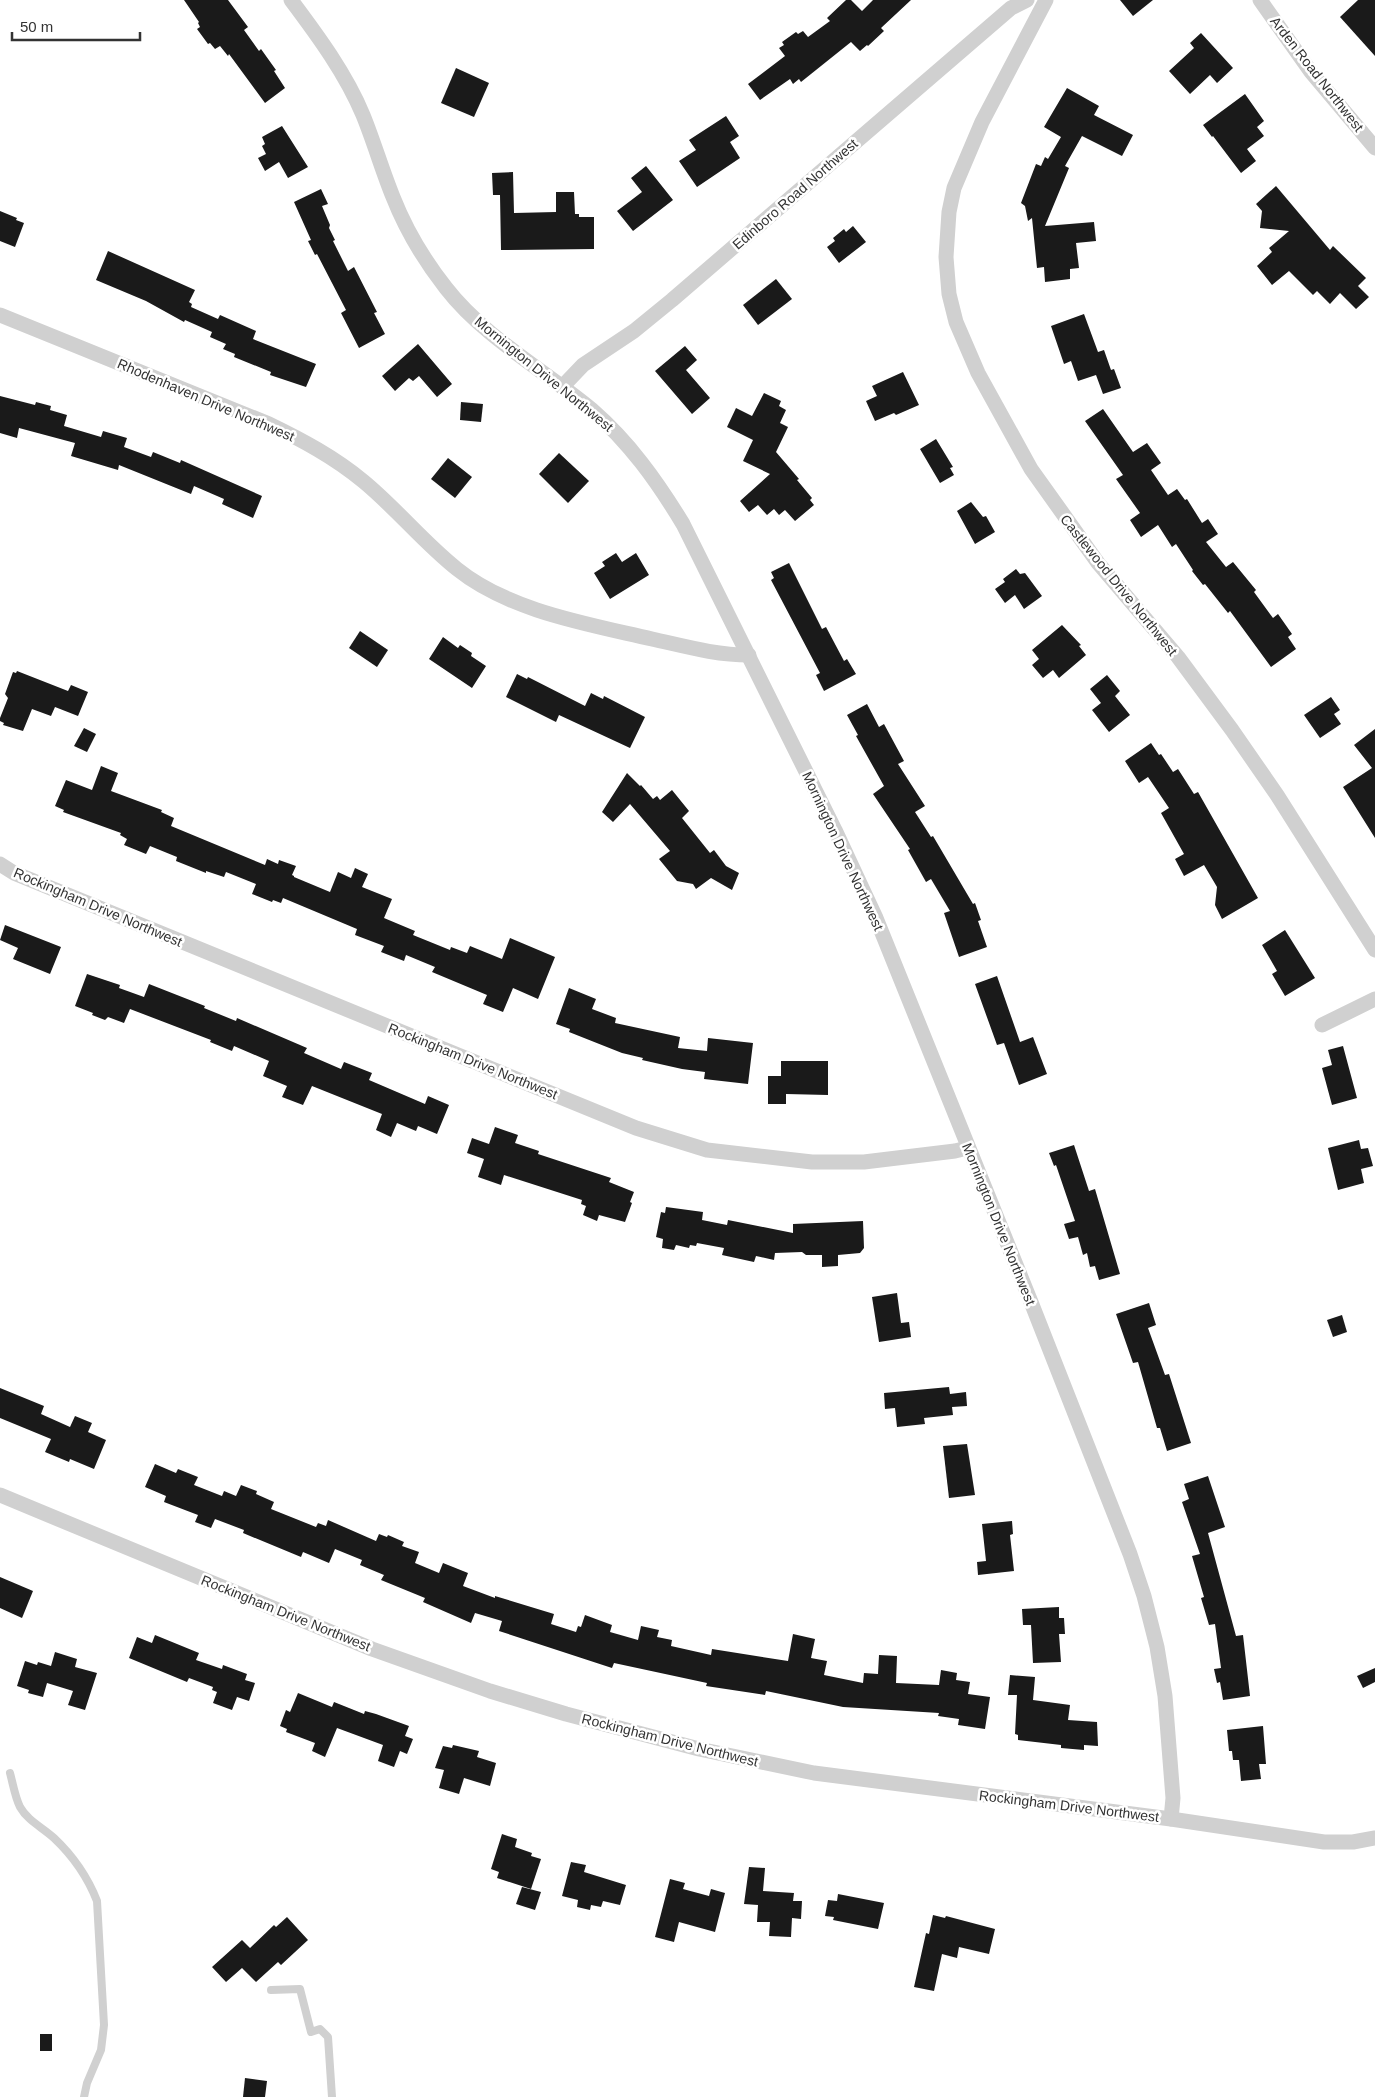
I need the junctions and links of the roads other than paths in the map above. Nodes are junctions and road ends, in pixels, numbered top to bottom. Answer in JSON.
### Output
{"nodes":[{"id":1,"x":292,"y":0,"type":"edge"},
{"id":2,"x":1028,"y":0,"type":"edge"},
{"id":3,"x":1046,"y":0,"type":"edge"},
{"id":4,"x":1260,"y":0,"type":"edge"},
{"id":5,"x":1375,"y":148,"type":"edge"},
{"id":6,"x":0,"y":315,"type":"edge"},
{"id":7,"x":562,"y":387,"type":"junction"},
{"id":8,"x":748,"y":655,"type":"junction"},
{"id":9,"x":0,"y":864,"type":"edge"},
{"id":10,"x":1375,"y":950,"type":"edge"},
{"id":11,"x":1375,"y":999,"type":"edge"},
{"id":12,"x":1322,"y":1025,"type":"dead end"},
{"id":13,"x":967,"y":1148,"type":"junction"},
{"id":14,"x":0,"y":1495,"type":"edge"},
{"id":15,"x":10,"y":1774,"type":"dead end"},
{"id":16,"x":1171,"y":1819,"type":"junction"},
{"id":17,"x":1375,"y":1838,"type":"edge"},
{"id":18,"x":271,"y":1990,"type":"dead end"},
{"id":19,"x":84,"y":2097,"type":"edge"},
{"id":20,"x":332,"y":2097,"type":"edge"}],
"edges":[{"from":1,"to":7,"type":"street","name":"Mornington Drive Northwest"},
{"from":2,"to":7,"type":"street","name":"Edinboro Road Northwest"},
{"from":3,"to":10,"type":"street","name":"Castlewood Drive Northwest"},
{"from":4,"to":5,"type":"street","name":"Arden Road Northwest"},
{"from":6,"to":8,"type":"street","name":"Rhodenhaven Drive Northwest"},
{"from":7,"to":8,"type":"street","name":"Mornington Drive Northwest"},
{"from":8,"to":13,"type":"street","name":"Mornington Drive Northwest"},
{"from":9,"to":13,"type":"street","name":"Rockingham Drive Northwest"},
{"from":11,"to":12,"type":"street"},
{"from":13,"to":16,"type":"street","name":"Mornington Drive Northwest"},
{"from":14,"to":16,"type":"street","name":"Rockingham Drive Northwest"},
{"from":15,"to":19,"type":"lane"},
{"from":16,"to":17,"type":"street","name":"Rockingham Drive Northwest"},
{"from":18,"to":20,"type":"lane"}]}
